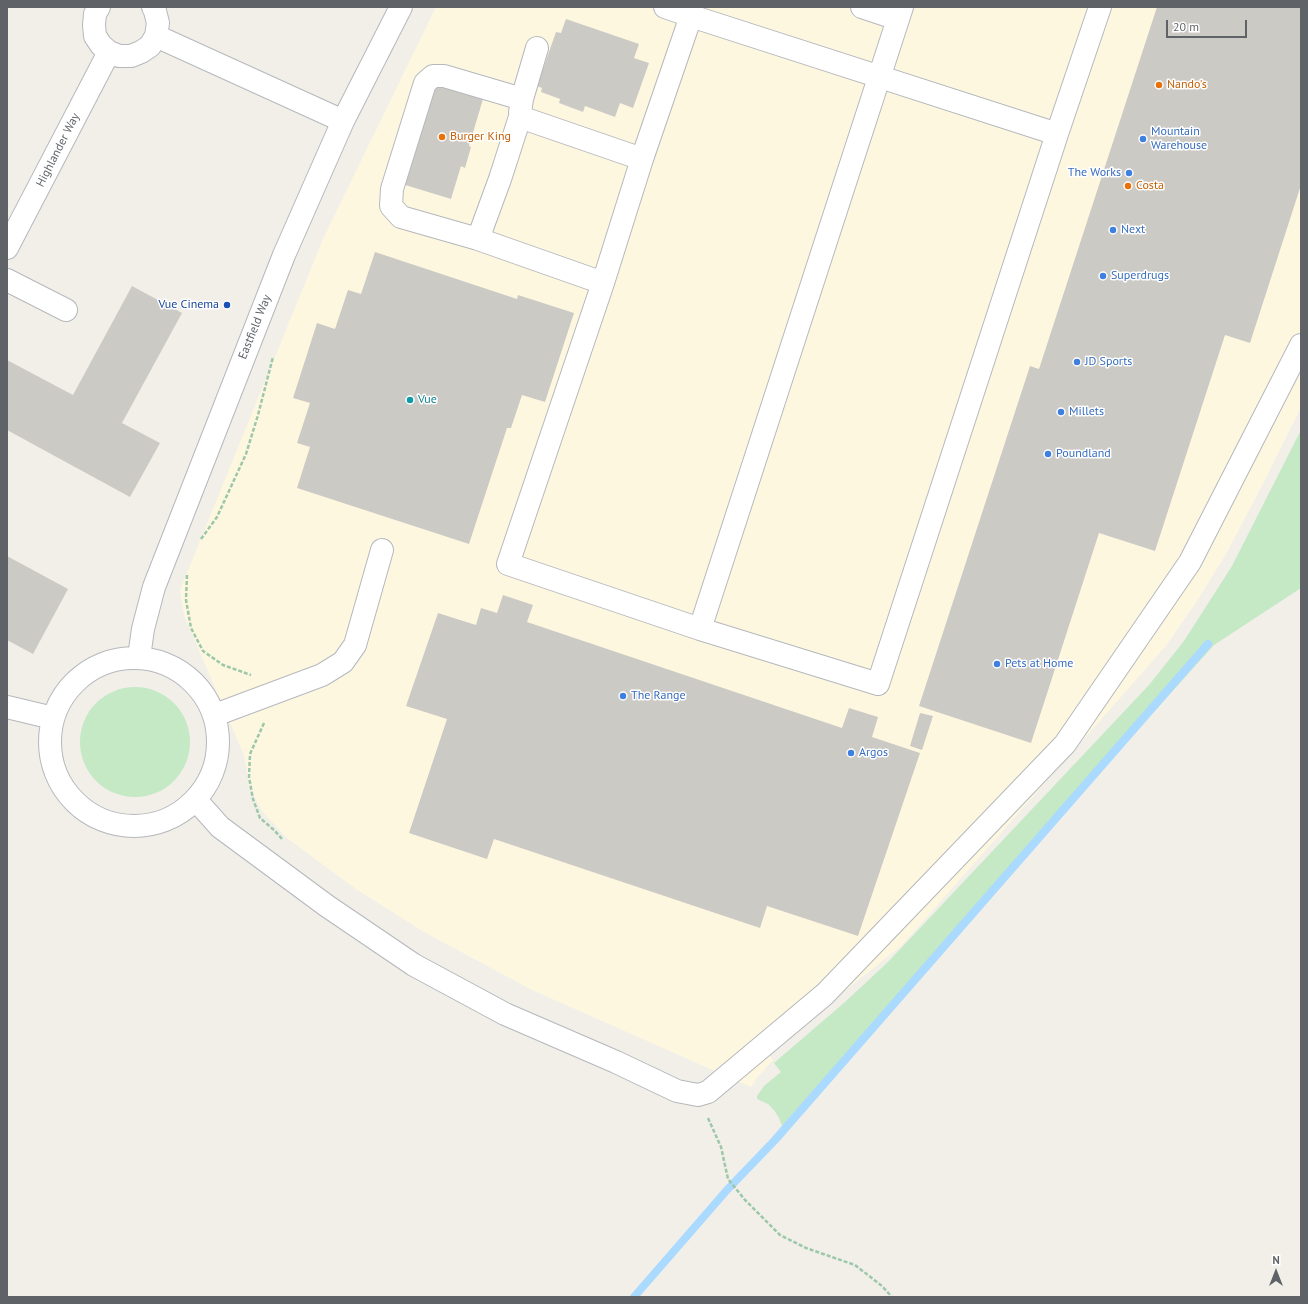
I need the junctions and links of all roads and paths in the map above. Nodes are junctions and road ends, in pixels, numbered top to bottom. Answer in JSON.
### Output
{"nodes":[{"id":1,"x":99,"y":7,"type":"edge"},
{"id":2,"x":152,"y":7,"type":"edge"},
{"id":3,"x":401,"y":7,"type":"edge"},
{"id":4,"x":665,"y":7,"type":"edge"},
{"id":5,"x":862,"y":7,"type":"edge"},
{"id":6,"x":1100,"y":7,"type":"edge"},
{"id":7,"x":900,"y":13,"type":"edge"},
{"id":8,"x":691,"y":16,"type":"junction"},
{"id":9,"x":156,"y":36,"type":"junction"},
{"id":10,"x":537,"y":48,"type":"dead end"},
{"id":11,"x":109,"y":52,"type":"junction"},
{"id":12,"x":879,"y":76,"type":"junction"},
{"id":13,"x":521,"y":108,"type":"junction"},
{"id":14,"x":343,"y":121,"type":"junction"},
{"id":15,"x":1057,"y":134,"type":"junction"},
{"id":16,"x":642,"y":159,"type":"junction"},
{"id":17,"x":478,"y":239,"type":"junction"},
{"id":18,"x":7,"y":248,"type":"edge"},
{"id":19,"x":7,"y":280,"type":"edge"},
{"id":20,"x":603,"y":283,"type":"junction"},
{"id":21,"x":66,"y":310,"type":"dead end"},
{"id":22,"x":1301,"y":345,"type":"edge"},
{"id":23,"x":382,"y":550,"type":"dead end"},
{"id":24,"x":700,"y":629,"type":"junction"},
{"id":25,"x":138,"y":657,"type":"junction"},
{"id":26,"x":7,"y":707,"type":"edge"},
{"id":27,"x":215,"y":715,"type":"junction"},
{"id":28,"x":53,"y":718,"type":"junction"},
{"id":29,"x":196,"y":800,"type":"junction"},
{"id":30,"x":698,"y":1096,"type":"junction"},
{"id":31,"x":892,"y":1297,"type":"edge"}],
"edges":[{"from":1,"to":11,"type":"street"},
{"from":2,"to":9,"type":"street"},
{"from":3,"to":14,"type":"street","name":"Eastfield Way"},
{"from":4,"to":8,"type":"street"},
{"from":5,"to":7,"type":"street"},
{"from":6,"to":15,"type":"street"},
{"from":7,"to":12,"type":"street"},
{"from":8,"to":12,"type":"street"},
{"from":8,"to":16,"type":"street"},
{"from":9,"to":11,"type":"street"},
{"from":9,"to":14,"type":"street"},
{"from":10,"to":13,"type":"street"},
{"from":11,"to":18,"type":"street","name":"Highlander Way"},
{"from":12,"to":15,"type":"street"},
{"from":12,"to":24,"type":"street"},
{"from":13,"to":16,"type":"street"},
{"from":13,"to":17,"type":"street"},
{"from":13,"to":17,"type":"street"},
{"from":14,"to":25,"type":"street","name":"Eastfield Way"},
{"from":15,"to":24,"type":"street"},
{"from":16,"to":20,"type":"street"},
{"from":17,"to":20,"type":"street"},
{"from":19,"to":21,"type":"street"},
{"from":20,"to":24,"type":"street"},
{"from":22,"to":30,"type":"street"},
{"from":23,"to":27,"type":"street"},
{"from":25,"to":27,"type":"street"},
{"from":25,"to":28,"type":"street"},
{"from":26,"to":28,"type":"street"},
{"from":27,"to":29,"type":"street"},
{"from":28,"to":29,"type":"street"},
{"from":29,"to":30,"type":"street"},
{"from":30,"to":31,"type":"path"}]}
